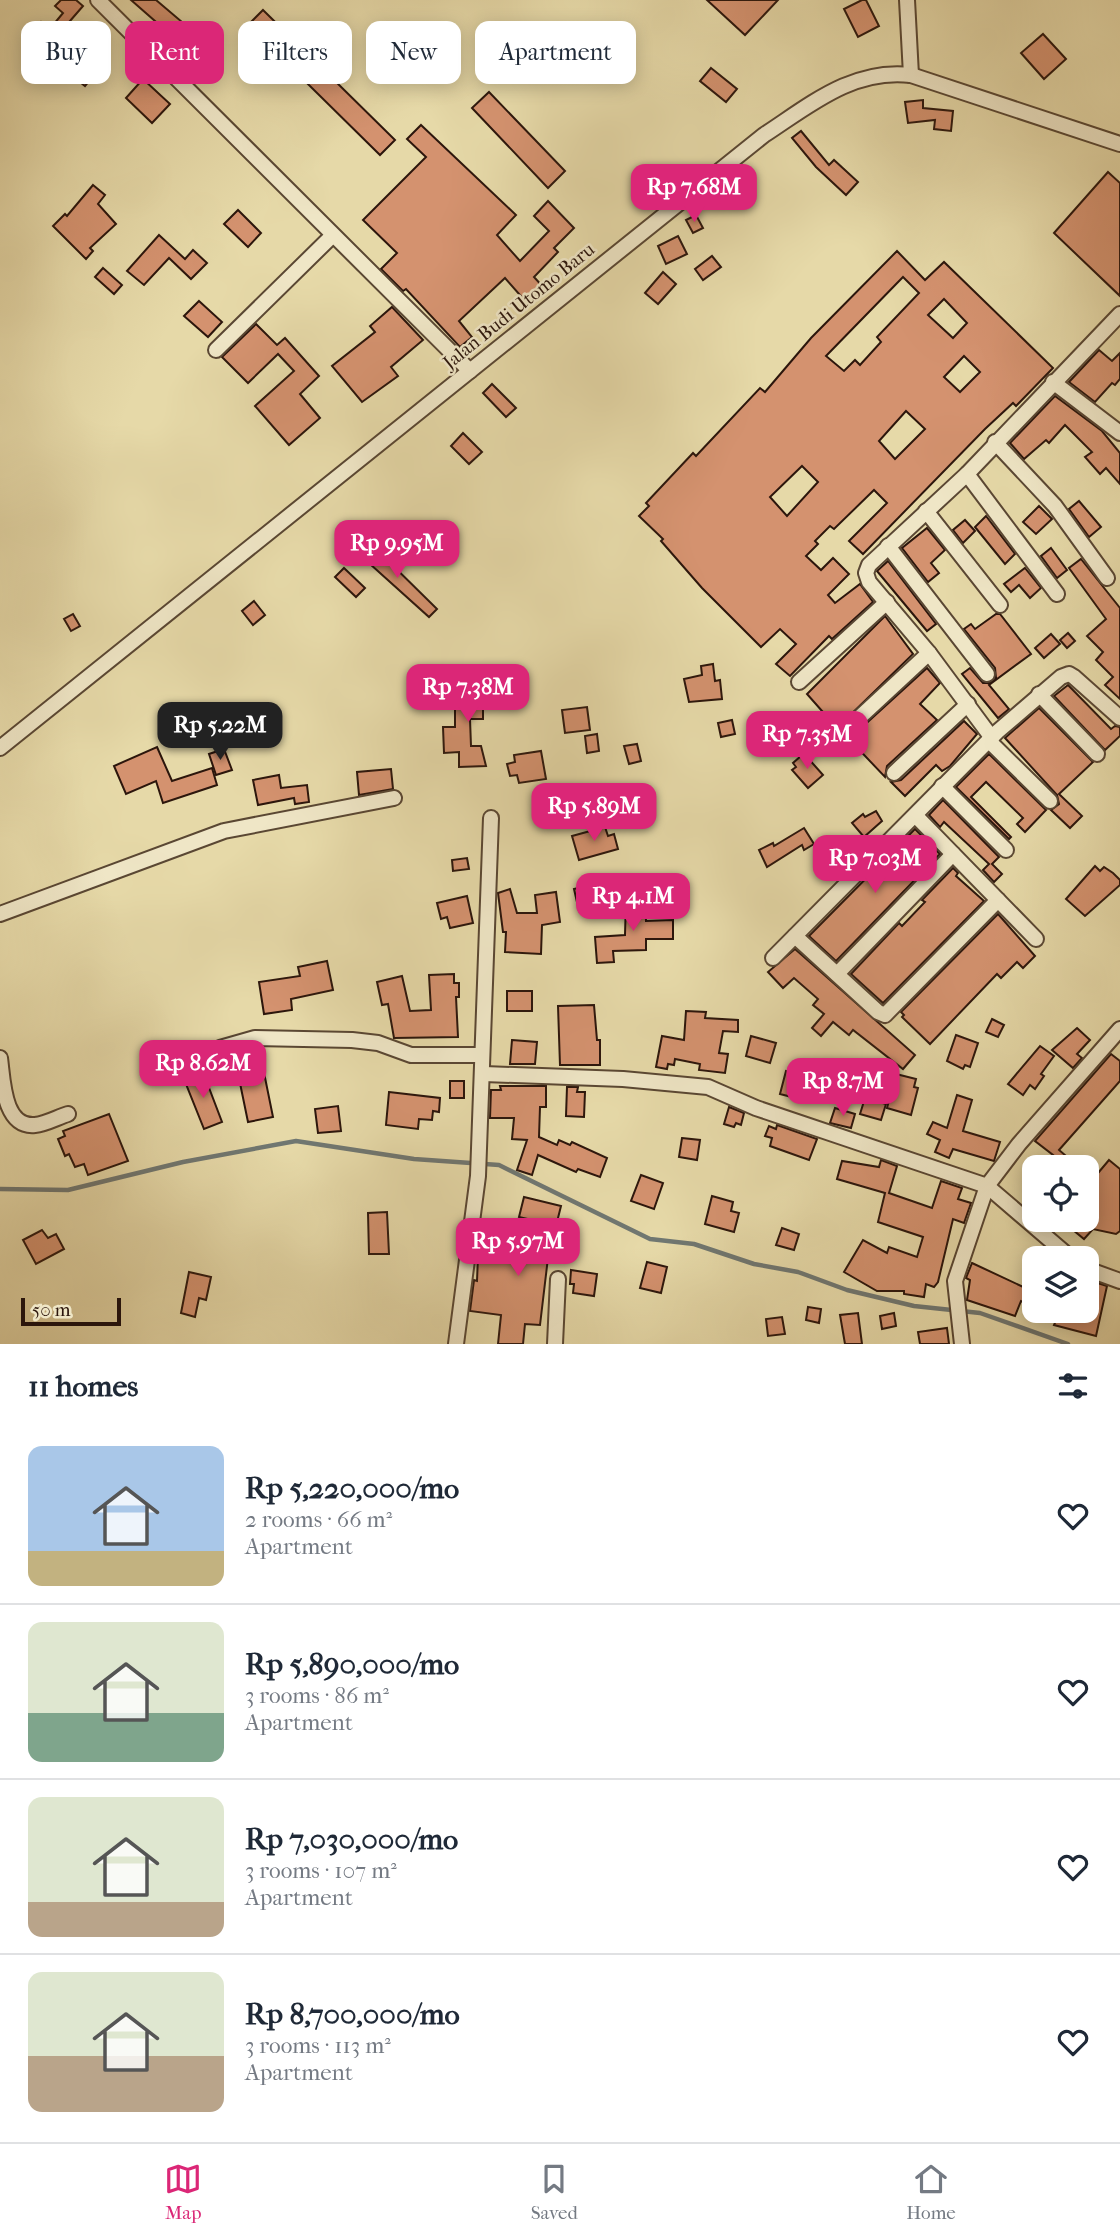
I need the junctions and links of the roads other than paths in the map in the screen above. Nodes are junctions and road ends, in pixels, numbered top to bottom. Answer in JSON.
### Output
{"nodes":[{"id":1,"x":98,"y":0,"type":"edge"},
{"id":2,"x":907,"y":0,"type":"edge"},
{"id":3,"x":911,"y":75,"type":"junction"},
{"id":4,"x":1120,"y":144,"type":"edge"},
{"id":5,"x":332,"y":236,"type":"junction"},
{"id":6,"x":1120,"y":314,"type":"edge"},
{"id":7,"x":216,"y":349,"type":"dead end"},
{"id":8,"x":470,"y":371,"type":"junction"},
{"id":9,"x":1053,"y":382,"type":"junction"},
{"id":10,"x":1120,"y":432,"type":"edge"},
{"id":11,"x":995,"y":442,"type":"junction"},
{"id":12,"x":967,"y":474,"type":"junction"},
{"id":13,"x":926,"y":511,"type":"junction"},
{"id":14,"x":888,"y":546,"type":"junction"},
{"id":15,"x":1107,"y":578,"type":"dead end"},
{"id":16,"x":1057,"y":594,"type":"dead end"},
{"id":17,"x":887,"y":602,"type":"junction"},
{"id":18,"x":1000,"y":605,"type":"dead end"},
{"id":19,"x":929,"y":653,"type":"junction"},
{"id":20,"x":987,"y":674,"type":"dead end"},
{"id":21,"x":799,"y":682,"type":"dead end"},
{"id":22,"x":1039,"y":694,"type":"junction"},
{"id":23,"x":968,"y":704,"type":"junction"},
{"id":24,"x":1119,"y":716,"type":"edge"},
{"id":25,"x":846,"y":730,"type":"dead end"},
{"id":26,"x":990,"y":739,"type":"junction"},
{"id":27,"x":0,"y":748,"type":"edge"},
{"id":28,"x":1097,"y":754,"type":"dead end"},
{"id":29,"x":894,"y":773,"type":"dead end"},
{"id":30,"x":942,"y":786,"type":"junction"},
{"id":31,"x":394,"y":798,"type":"dead end"},
{"id":32,"x":1050,"y":801,"type":"dead end"},
{"id":33,"x":916,"y":816,"type":"junction"},
{"id":34,"x":491,"y":818,"type":"dead end"},
{"id":35,"x":1006,"y":850,"type":"dead end"},
{"id":36,"x":953,"y":854,"type":"junction"},
{"id":37,"x":998,"y":900,"type":"junction"},
{"id":38,"x":0,"y":914,"type":"edge"},
{"id":39,"x":795,"y":936,"type":"junction"},
{"id":40,"x":1036,"y":939,"type":"dead end"},
{"id":41,"x":773,"y":958,"type":"dead end"},
{"id":42,"x":837,"y":974,"type":"junction"},
{"id":43,"x":1120,"y":1029,"type":"edge"},
{"id":44,"x":220,"y":1048,"type":"dead end"},
{"id":45,"x":482,"y":1055,"type":"junction"},
{"id":46,"x":0,"y":1058,"type":"edge"},
{"id":47,"x":484,"y":1074,"type":"junction"},
{"id":48,"x":68,"y":1114,"type":"dead end"},
{"id":49,"x":987,"y":1186,"type":"junction"},
{"id":50,"x":1057,"y":1246,"type":"edge"},
{"id":51,"x":1099,"y":1273,"type":"edge"},
{"id":52,"x":558,"y":1279,"type":"dead end"},
{"id":53,"x":1120,"y":1281,"type":"edge"},
{"id":54,"x":456,"y":1344,"type":"edge"},
{"id":55,"x":555,"y":1344,"type":"edge"},
{"id":56,"x":962,"y":1344,"type":"edge"}],
"edges":[{"from":1,"to":5,"type":"street"},
{"from":2,"to":3,"type":"street"},
{"from":3,"to":4,"type":"street","name":"Jalan Budi Utomo Baru"},
{"from":3,"to":8,"type":"street","name":"Jalan Budi Utomo Baru"},
{"from":5,"to":7,"type":"street"},
{"from":5,"to":8,"type":"street"},
{"from":6,"to":9,"type":"street"},
{"from":8,"to":27,"type":"street","name":"Jalan Budi Utomo Baru"},
{"from":9,"to":10,"type":"street"},
{"from":9,"to":11,"type":"street"},
{"from":11,"to":12,"type":"street"},
{"from":11,"to":15,"type":"street"},
{"from":12,"to":13,"type":"street"},
{"from":12,"to":16,"type":"street"},
{"from":13,"to":14,"type":"street"},
{"from":13,"to":18,"type":"street"},
{"from":14,"to":17,"type":"street"},
{"from":14,"to":20,"type":"street"},
{"from":17,"to":19,"type":"street"},
{"from":17,"to":21,"type":"street"},
{"from":19,"to":23,"type":"street"},
{"from":19,"to":25,"type":"street"},
{"from":22,"to":24,"type":"street"},
{"from":22,"to":26,"type":"street"},
{"from":22,"to":28,"type":"street"},
{"from":23,"to":26,"type":"street"},
{"from":23,"to":29,"type":"street"},
{"from":26,"to":30,"type":"street"},
{"from":26,"to":32,"type":"street"},
{"from":30,"to":33,"type":"street"},
{"from":30,"to":35,"type":"street"},
{"from":31,"to":38,"type":"street"},
{"from":33,"to":36,"type":"street"},
{"from":33,"to":39,"type":"street"},
{"from":34,"to":45,"type":"street"},
{"from":36,"to":37,"type":"street"},
{"from":36,"to":42,"type":"street"},
{"from":37,"to":40,"type":"street"},
{"from":37,"to":42,"type":"street"},
{"from":39,"to":41,"type":"street"},
{"from":39,"to":42,"type":"street"},
{"from":43,"to":49,"type":"street"},
{"from":44,"to":45,"type":"street"},
{"from":45,"to":47,"type":"street"},
{"from":46,"to":48,"type":"street"},
{"from":47,"to":49,"type":"street"},
{"from":47,"to":54,"type":"street"},
{"from":49,"to":50,"type":"street"},
{"from":49,"to":56,"type":"street"},
{"from":51,"to":53,"type":"street"},
{"from":52,"to":55,"type":"street"}]}
